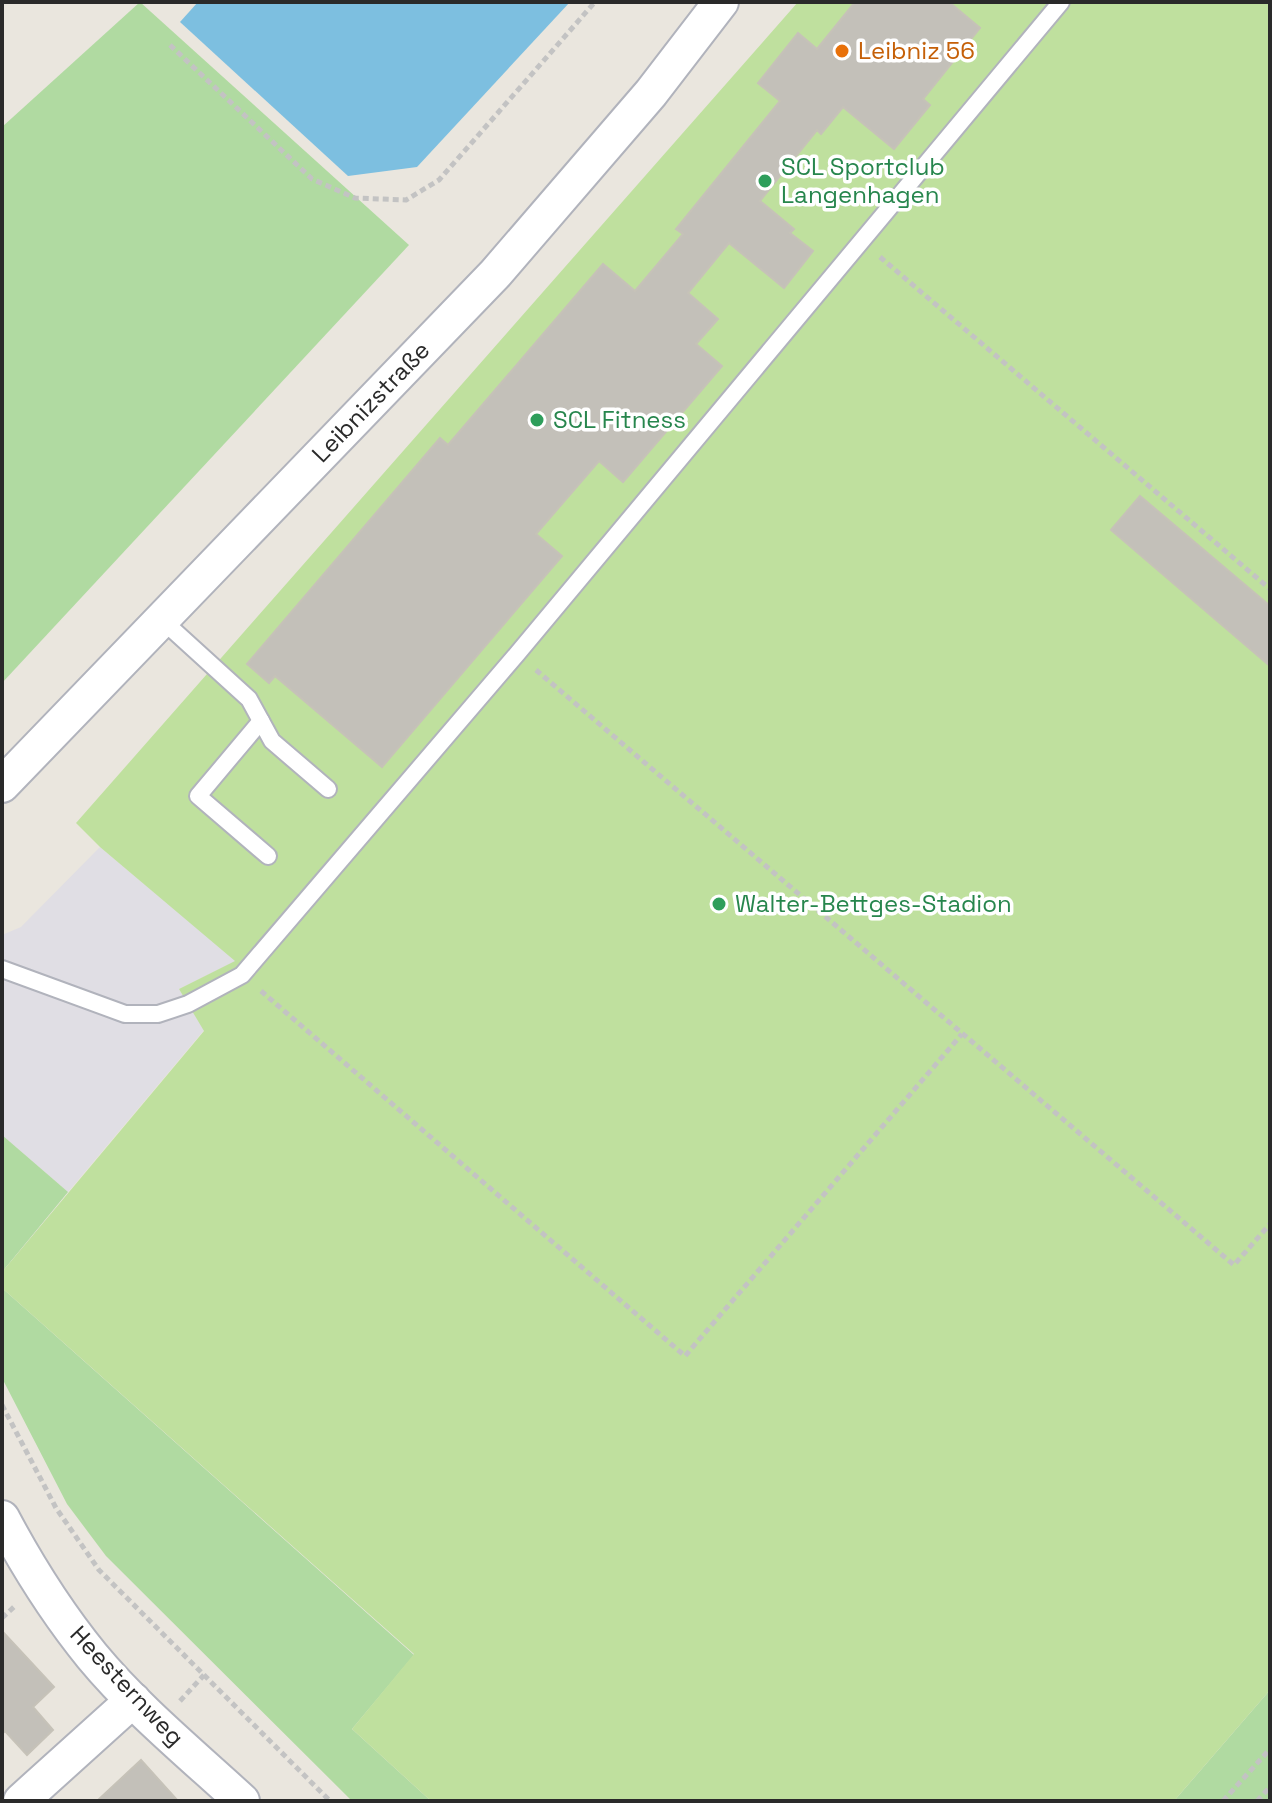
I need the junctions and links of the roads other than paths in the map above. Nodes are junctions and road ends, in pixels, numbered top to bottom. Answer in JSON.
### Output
{"nodes":[{"id":1,"x":721,"y":2,"type":"edge"},
{"id":2,"x":1061,"y":2,"type":"edge"},
{"id":3,"x":161,"y":619,"type":"junction"},
{"id":4,"x":261,"y":721,"type":"junction"},
{"id":5,"x":2,"y":785,"type":"edge"},
{"id":6,"x":328,"y":789,"type":"dead end"},
{"id":7,"x":268,"y":856,"type":"dead end"},
{"id":8,"x":2,"y":969,"type":"edge"},
{"id":9,"x":2,"y":1518,"type":"edge"},
{"id":10,"x":133,"y":1700,"type":"junction"},
{"id":11,"x":25,"y":1800,"type":"edge"},
{"id":12,"x":242,"y":1801,"type":"edge"}],
"edges":[{"from":1,"to":3,"type":"street","name":"Leibnizstraße"},
{"from":2,"to":8,"type":"lane"},
{"from":3,"to":4,"type":"lane"},
{"from":3,"to":5,"type":"street","name":"Leibnizstraße"},
{"from":4,"to":6,"type":"lane"},
{"from":4,"to":7,"type":"lane"},
{"from":9,"to":10,"type":"street","name":"Heesternweg"},
{"from":10,"to":11,"type":"street"},
{"from":10,"to":12,"type":"street","name":"Heesternweg"}]}
